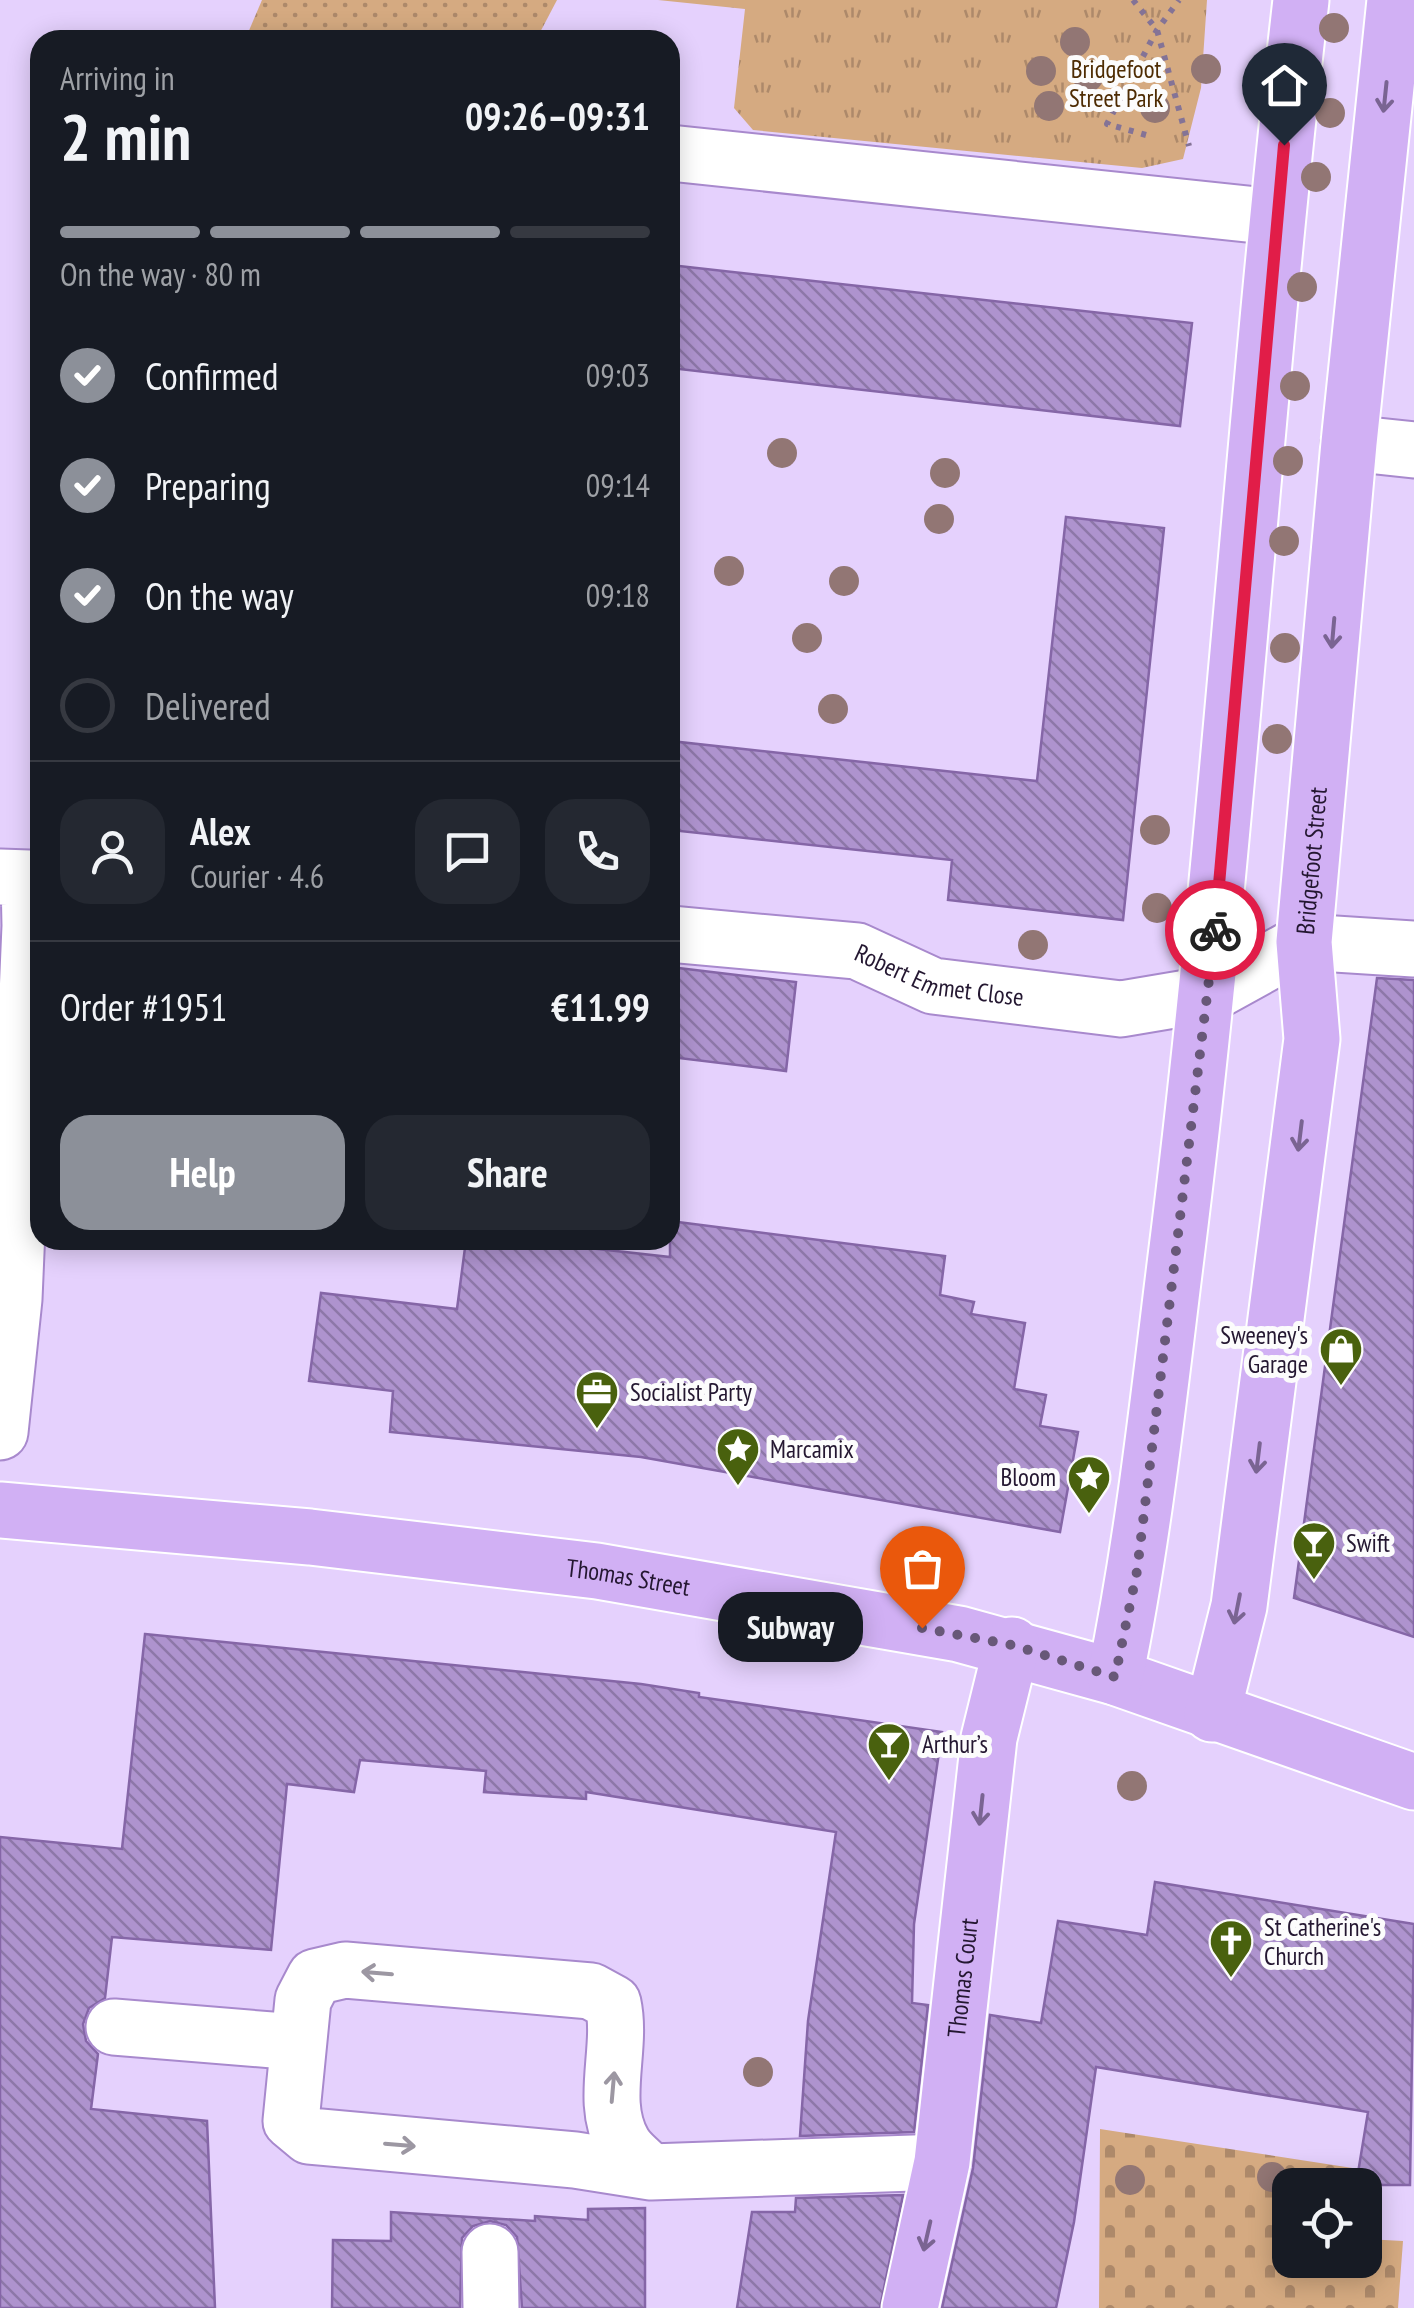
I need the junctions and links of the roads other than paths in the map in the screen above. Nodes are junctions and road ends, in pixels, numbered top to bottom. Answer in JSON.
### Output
{"nodes":[{"id":1,"x":1301,"y":0,"type":"edge"},
{"id":2,"x":1395,"y":0,"type":"edge"},
{"id":3,"x":680,"y":154,"type":"edge"},
{"id":4,"x":1276,"y":218,"type":"junction"},
{"id":5,"x":1348,"y":443,"type":"junction"},
{"id":6,"x":1414,"y":450,"type":"edge"},
{"id":7,"x":0,"y":877,"type":"edge"},
{"id":8,"x":680,"y":935,"type":"edge"},
{"id":9,"x":1304,"y":942,"type":"junction"},
{"id":10,"x":1414,"y":949,"type":"edge"},
{"id":11,"x":1210,"y":994,"type":"junction"},
{"id":12,"x":0,"y":1432,"type":"edge"},
{"id":13,"x":0,"y":1510,"type":"edge"},
{"id":14,"x":1012,"y":1645,"type":"junction"},
{"id":15,"x":1115,"y":1677,"type":"junction"},
{"id":16,"x":1212,"y":1714,"type":"junction"},
{"id":17,"x":1414,"y":1782,"type":"edge"},
{"id":18,"x":114,"y":2028,"type":"dead end"},
{"id":19,"x":298,"y":2042,"type":"junction"},
{"id":20,"x":942,"y":2162,"type":"junction"},
{"id":21,"x":651,"y":2172,"type":"junction"},
{"id":22,"x":490,"y":2252,"type":"dead end"},
{"id":23,"x":490,"y":2308,"type":"edge"},
{"id":24,"x":910,"y":2308,"type":"edge"}],
"edges":[{"from":1,"to":4,"type":"main road"},
{"from":2,"to":5,"type":"main road","name":"Bridgefoot Street","one_way":true},
{"from":3,"to":4,"type":"street"},
{"from":4,"to":11,"type":"main road"},
{"from":5,"to":6,"type":"street"},
{"from":5,"to":9,"type":"main road","name":"Bridgefoot Street","one_way":true},
{"from":7,"to":12,"type":"street"},
{"from":8,"to":11,"type":"street","name":"Robert Emmet Close"},
{"from":9,"to":10,"type":"street"},
{"from":9,"to":11,"type":"street","name":"Robert Emmet Close"},
{"from":9,"to":16,"type":"main road","name":"Bridgefoot Street","one_way":true},
{"from":11,"to":15,"type":"main road"},
{"from":13,"to":14,"type":"main road","name":"Thomas Street"},
{"from":14,"to":15,"type":"main road","name":"Thomas Street"},
{"from":14,"to":20,"type":"main road","name":"Thomas Court","one_way":true},
{"from":15,"to":16,"type":"main road","name":"Thomas Street"},
{"from":16,"to":17,"type":"main road","name":"Thomas Street"},
{"from":18,"to":19,"type":"street"},
{"from":19,"to":21,"type":"street","one_way":true},
{"from":21,"to":19,"type":"street","one_way":true},
{"from":20,"to":21,"type":"street"},
{"from":20,"to":24,"type":"main road","name":"Thomas Court","one_way":true},
{"from":22,"to":23,"type":"street"}]}
